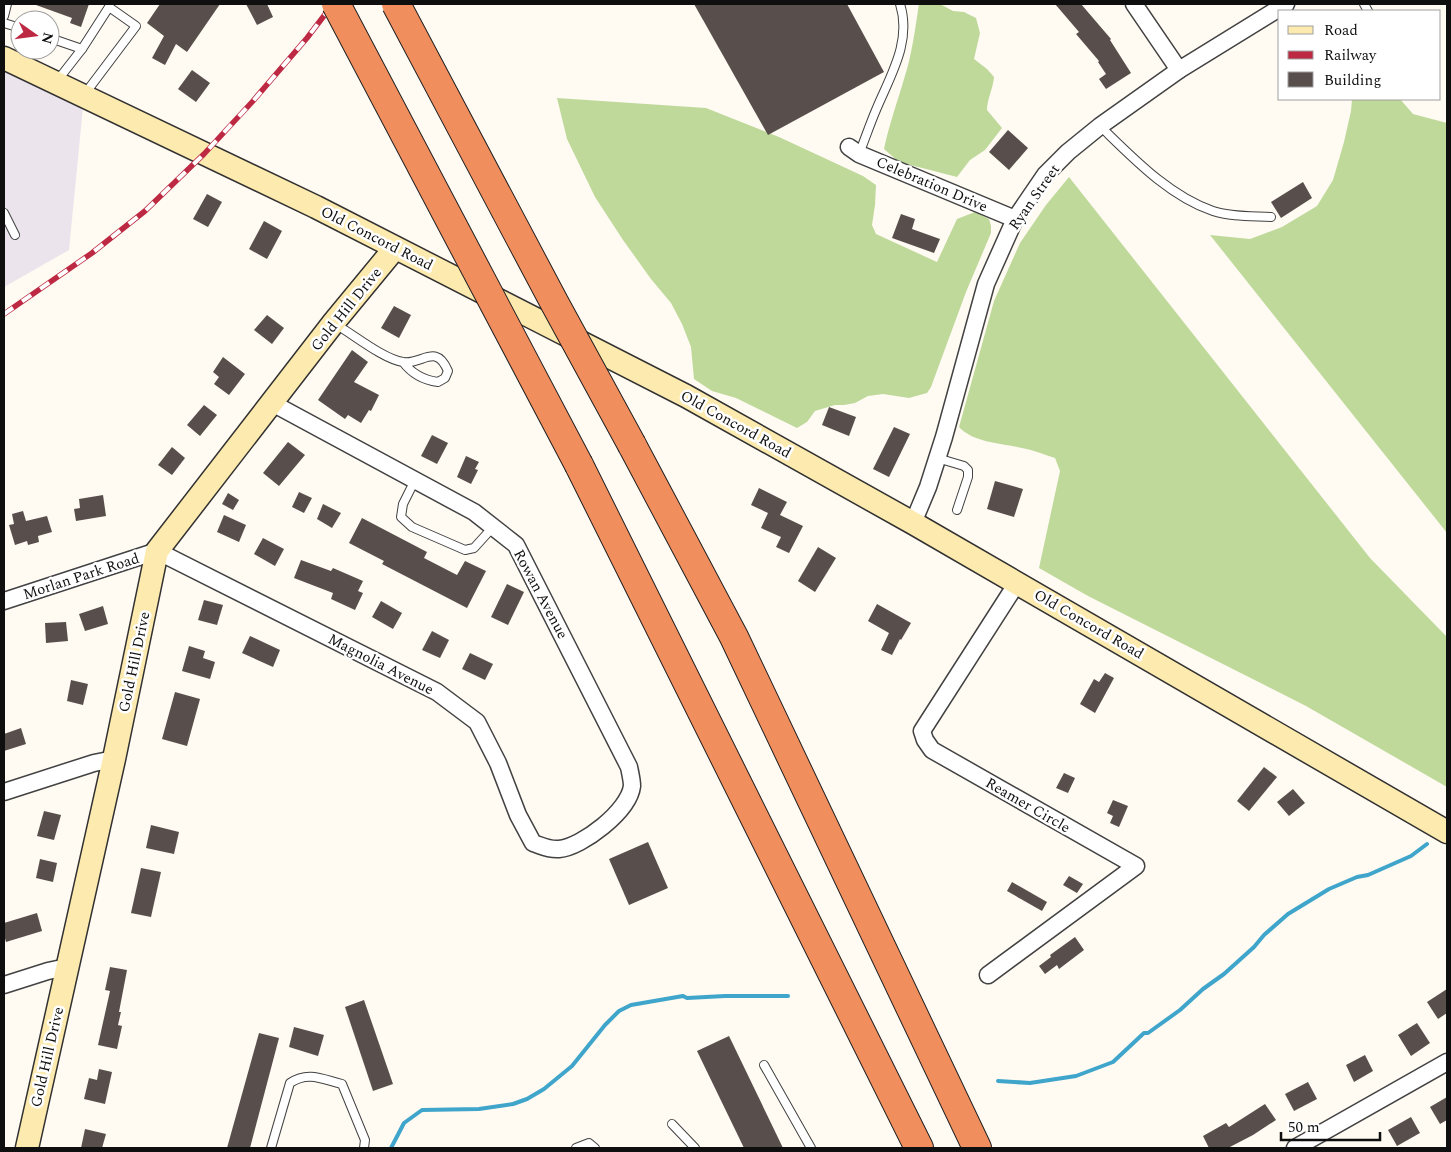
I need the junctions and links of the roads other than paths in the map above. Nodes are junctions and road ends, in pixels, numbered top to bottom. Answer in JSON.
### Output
{"nodes":[{"id":1,"x":7,"y":4,"type":"edge"},
{"id":2,"x":336,"y":4,"type":"edge"},
{"id":3,"x":396,"y":4,"type":"edge"},
{"id":4,"x":900,"y":4,"type":"edge"},
{"id":5,"x":1134,"y":4,"type":"edge"},
{"id":6,"x":1286,"y":4,"type":"edge"},
{"id":7,"x":4,"y":16,"type":"edge"},
{"id":8,"x":60,"y":41,"type":"edge"},
{"id":9,"x":82,"y":49,"type":"junction"},
{"id":10,"x":4,"y":58,"type":"edge"},
{"id":11,"x":1179,"y":70,"type":"junction"},
{"id":12,"x":56,"y":83,"type":"junction"},
{"id":13,"x":84,"y":96,"type":"junction"},
{"id":14,"x":1100,"y":126,"type":"junction"},
{"id":15,"x":854,"y":150,"type":"joint"},
{"id":16,"x":4,"y":213,"type":"edge"},
{"id":17,"x":1271,"y":217,"type":"dead end"},
{"id":18,"x":1016,"y":219,"type":"junction"},
{"id":19,"x":15,"y":235,"type":"dead end"},
{"id":20,"x":395,"y":248,"type":"junction"},
{"id":21,"x":334,"y":322,"type":"junction"},
{"id":22,"x":403,"y":362,"type":"junction"},
{"id":23,"x":272,"y":403,"type":"junction"},
{"id":24,"x":937,"y":458,"type":"junction"},
{"id":25,"x":415,"y":480,"type":"junction"},
{"id":26,"x":957,"y":510,"type":"dead end"},
{"id":27,"x":913,"y":523,"type":"junction"},
{"id":28,"x":493,"y":527,"type":"junction"},
{"id":29,"x":157,"y":551,"type":"junction"},
{"id":30,"x":1017,"y":583,"type":"junction"},
{"id":31,"x":4,"y":601,"type":"edge"},
{"id":32,"x":114,"y":759,"type":"junction"},
{"id":33,"x":4,"y":792,"type":"edge"},
{"id":34,"x":1446,"y":829,"type":"edge"},
{"id":35,"x":537,"y":844,"type":"joint"},
{"id":36,"x":67,"y":967,"type":"junction"},
{"id":37,"x":988,"y":974,"type":"dead end"},
{"id":38,"x":4,"y":985,"type":"edge"},
{"id":39,"x":1447,"y":1062,"type":"edge"},
{"id":40,"x":764,"y":1065,"type":"dead end"},
{"id":41,"x":672,"y":1124,"type":"dead end"},
{"id":42,"x":27,"y":1148,"type":"edge"},
{"id":43,"x":271,"y":1148,"type":"edge"},
{"id":44,"x":364,"y":1148,"type":"edge"},
{"id":45,"x":576,"y":1148,"type":"edge"},
{"id":46,"x":595,"y":1148,"type":"edge"},
{"id":47,"x":695,"y":1148,"type":"edge"},
{"id":48,"x":811,"y":1148,"type":"edge"},
{"id":49,"x":919,"y":1148,"type":"edge"},
{"id":50,"x":977,"y":1148,"type":"edge"},
{"id":51,"x":1295,"y":1148,"type":"edge"}],
"edges":[{"from":1,"to":7,"type":"lane"},
{"from":2,"to":49,"type":"highway","bridge":true},
{"from":3,"to":50,"type":"highway","bridge":true},
{"from":4,"to":15,"type":"lane"},
{"from":5,"to":11,"type":"street"},
{"from":6,"to":11,"type":"street","name":"Ryan Street"},
{"from":8,"to":9,"type":"lane"},
{"from":9,"to":12,"type":"lane"},
{"from":9,"to":13,"type":"lane"},
{"from":10,"to":12,"type":"main road","name":"Old Concord Road"},
{"from":11,"to":14,"type":"street","name":"Ryan Street"},
{"from":12,"to":13,"type":"main road","name":"Old Concord Road"},
{"from":13,"to":20,"type":"main road","name":"Old Concord Road"},
{"from":14,"to":17,"type":"lane"},
{"from":14,"to":18,"type":"street","name":"Ryan Street"},
{"from":15,"to":18,"type":"street","name":"Celebration Drive"},
{"from":16,"to":19,"type":"lane"},
{"from":18,"to":24,"type":"street","name":"Ryan Street"},
{"from":20,"to":21,"type":"main road","name":"Gold Hill Drive"},
{"from":20,"to":27,"type":"main road","name":"Old Concord Road"},
{"from":21,"to":22,"type":"lane"},
{"from":21,"to":23,"type":"main road","name":"Gold Hill Drive"},
{"from":22,"to":22,"type":"lane"},
{"from":23,"to":25,"type":"street","name":"Rowan Avenue"},
{"from":23,"to":29,"type":"main road","name":"Gold Hill Drive"},
{"from":24,"to":26,"type":"lane"},
{"from":24,"to":27,"type":"street","name":"Ryan Street"},
{"from":25,"to":28,"type":"street","name":"Rowan Avenue"},
{"from":25,"to":28,"type":"lane"},
{"from":27,"to":30,"type":"main road","name":"Old Concord Road"},
{"from":28,"to":35,"type":"street","name":"Rowan Avenue"},
{"from":29,"to":31,"type":"street","name":"Morlan Park Road"},
{"from":29,"to":32,"type":"main road","name":"Gold Hill Drive"},
{"from":29,"to":35,"type":"street","name":"Magnolia Avenue"},
{"from":30,"to":34,"type":"main road","name":"Old Concord Road"},
{"from":30,"to":37,"type":"street","name":"Reamer Circle"},
{"from":32,"to":33,"type":"street"},
{"from":32,"to":36,"type":"main road","name":"Gold Hill Drive"},
{"from":36,"to":38,"type":"street"},
{"from":36,"to":42,"type":"main road","name":"Gold Hill Drive"},
{"from":39,"to":51,"type":"street"},
{"from":40,"to":48,"type":"lane"},
{"from":41,"to":47,"type":"lane"},
{"from":43,"to":44,"type":"lane"},
{"from":45,"to":46,"type":"lane"}]}
